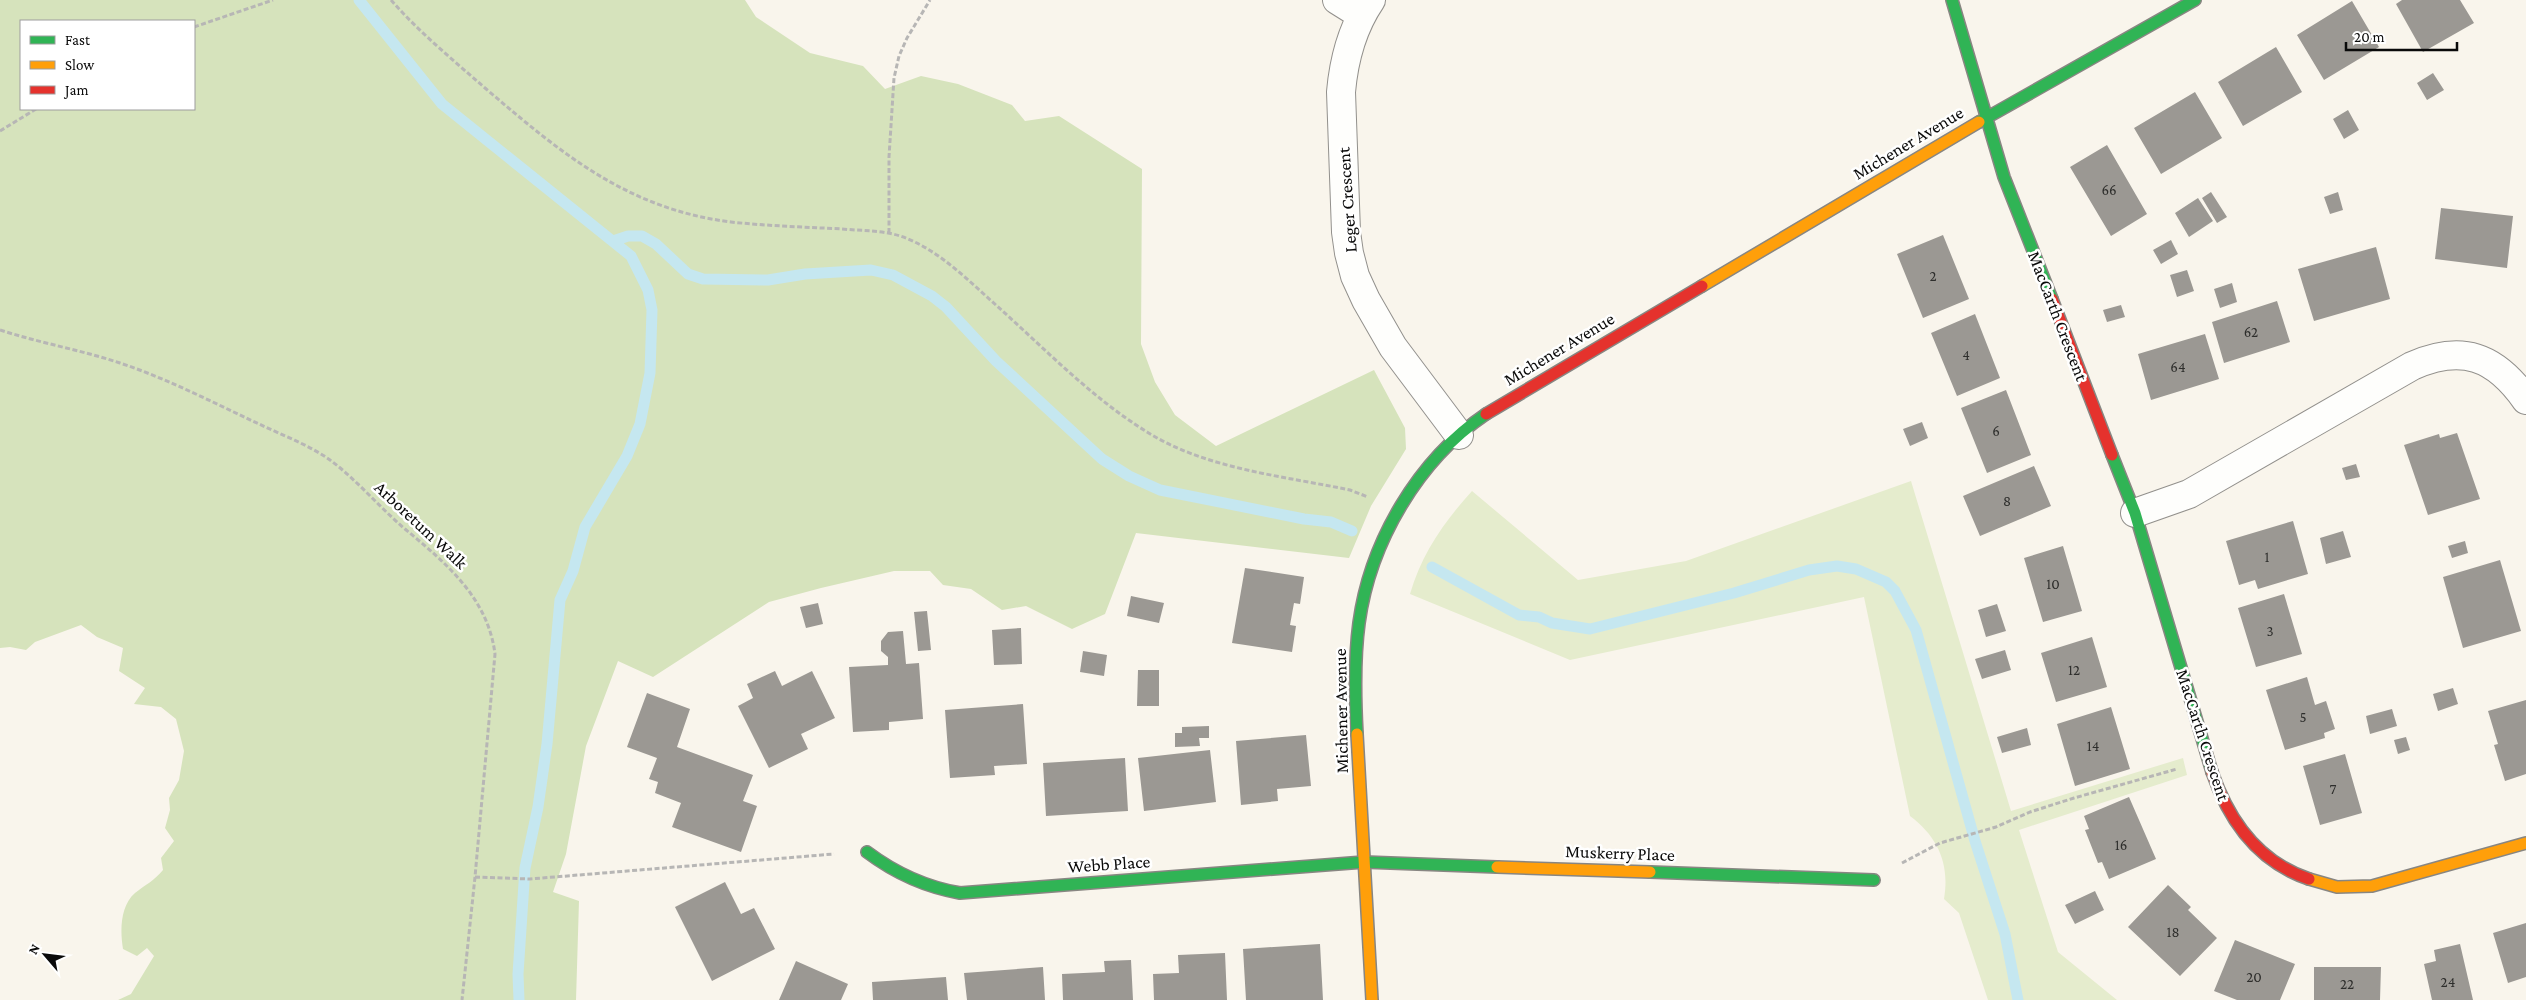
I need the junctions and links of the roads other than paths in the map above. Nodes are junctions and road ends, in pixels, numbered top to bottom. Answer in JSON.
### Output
{"nodes":[{"id":1,"x":1337,"y":0,"type":"edge"},
{"id":2,"x":1952,"y":0,"type":"edge"},
{"id":3,"x":2195,"y":0,"type":"edge"},
{"id":4,"x":1366,"y":7,"type":"edge"},
{"id":5,"x":1986,"y":118,"type":"junction"},
{"id":6,"x":2526,"y":400,"type":"edge"},
{"id":7,"x":1458,"y":435,"type":"junction"},
{"id":8,"x":2135,"y":513,"type":"junction"},
{"id":9,"x":2526,"y":843,"type":"edge"},
{"id":10,"x":867,"y":852,"type":"road end"},
{"id":11,"x":1364,"y":862,"type":"junction"},
{"id":12,"x":1874,"y":880,"type":"road end"},
{"id":13,"x":1372,"y":1000,"type":"edge"}],
"edges":[{"from":1,"to":4,"type":"street"},
{"from":2,"to":5,"type":"street"},
{"from":3,"to":5,"type":"street","name":"Michener Avenue"},
{"from":4,"to":7,"type":"street","name":"Leger Crescent"},
{"from":5,"to":7,"type":"street","name":"Michener Avenue"},
{"from":5,"to":8,"type":"street","name":"MacCarth Crescent"},
{"from":6,"to":8,"type":"street"},
{"from":7,"to":11,"type":"street","name":"Michener Avenue"},
{"from":8,"to":9,"type":"street","name":"MacCarth Crescent"},
{"from":10,"to":11,"type":"street","name":"Webb Place"},
{"from":11,"to":12,"type":"street","name":"Muskerry Place"},
{"from":11,"to":13,"type":"street","name":"Michener Avenue"}]}
